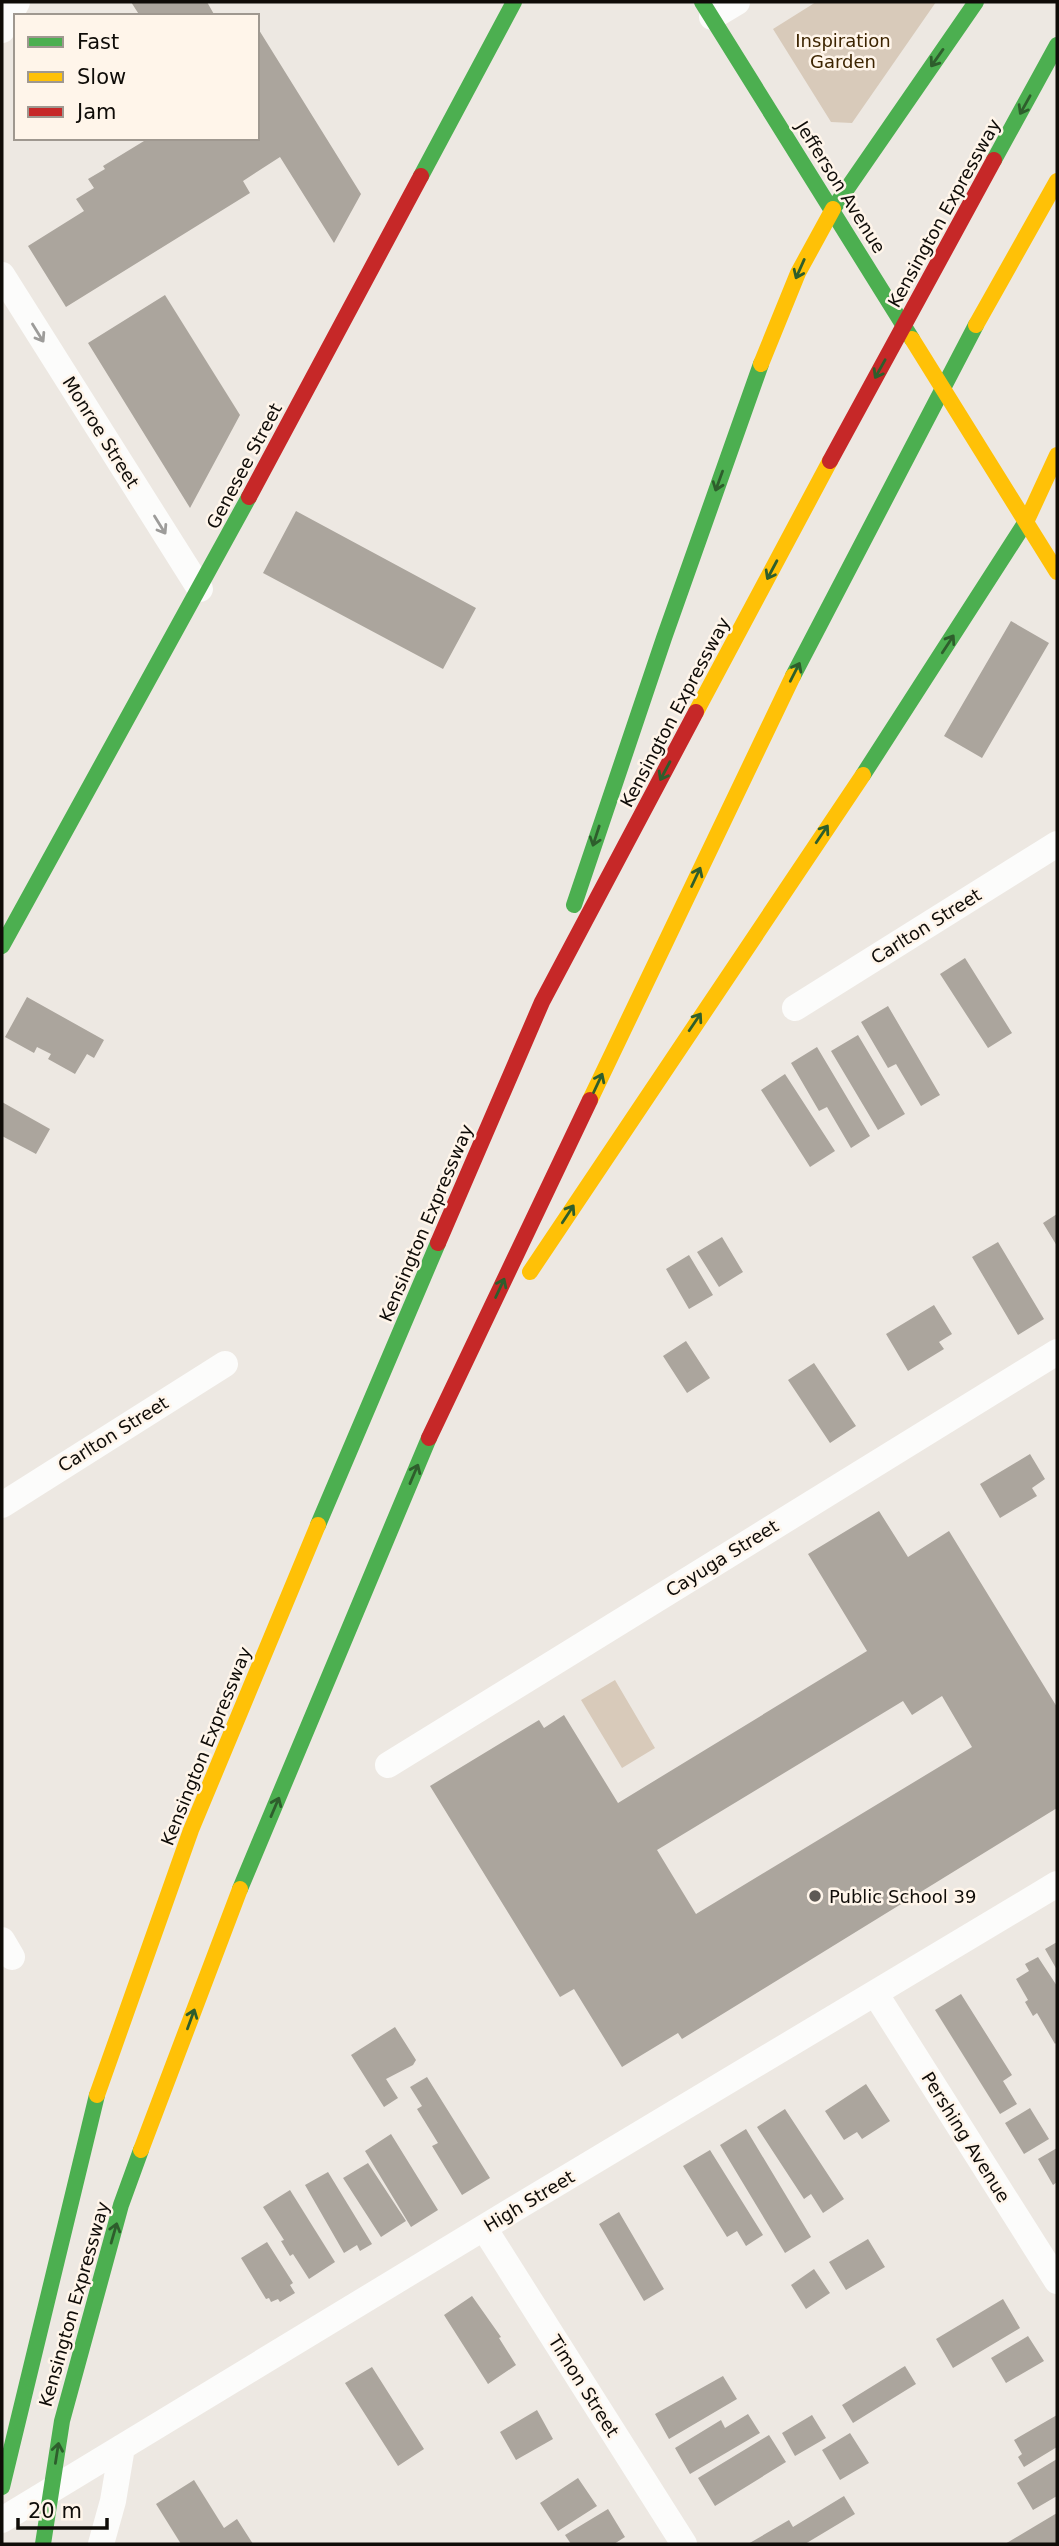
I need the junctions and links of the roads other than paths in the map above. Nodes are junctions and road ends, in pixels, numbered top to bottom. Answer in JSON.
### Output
{"nodes":[{"id":1,"x":17,"y":2,"type":"edge"},
{"id":2,"x":514,"y":2,"type":"edge"},
{"id":3,"x":737,"y":2,"type":"edge"},
{"id":4,"x":976,"y":2,"type":"edge"},
{"id":5,"x":707,"y":9,"type":"edge"},
{"id":6,"x":2,"y":30,"type":"edge"},
{"id":7,"x":1057,"y":46,"type":"edge"},
{"id":8,"x":1057,"y":181,"type":"edge"},
{"id":9,"x":833,"y":209,"type":"junction"},
{"id":10,"x":2,"y":275,"type":"edge"},
{"id":11,"x":1057,"y":456,"type":"edge"},
{"id":12,"x":1027,"y":520,"type":"junction"},
{"id":13,"x":1057,"y":572,"type":"edge"},
{"id":14,"x":200,"y":589,"type":"junction"},
{"id":15,"x":1057,"y":844,"type":"edge"},
{"id":16,"x":2,"y":946,"type":"edge"},
{"id":17,"x":542,"y":1002,"type":"junction"},
{"id":18,"x":795,"y":1008,"type":"dead end"},
{"id":19,"x":1057,"y":1352,"type":"edge"},
{"id":20,"x":225,"y":1364,"type":"dead end"},
{"id":21,"x":429,"y":1438,"type":"junction"},
{"id":22,"x":2,"y":1505,"type":"edge"},
{"id":23,"x":388,"y":1765,"type":"dead end"},
{"id":24,"x":1057,"y":1884,"type":"edge"},
{"id":25,"x":875,"y":1993,"type":"junction"},
{"id":26,"x":484,"y":2228,"type":"junction"},
{"id":27,"x":1057,"y":2281,"type":"edge"},
{"id":28,"x":113,"y":2452,"type":"junction"},
{"id":29,"x":2,"y":2487,"type":"edge"},
{"id":30,"x":2,"y":2520,"type":"edge"},
{"id":31,"x":43,"y":2544,"type":"edge"},
{"id":32,"x":101,"y":2544,"type":"edge"},
{"id":33,"x":684,"y":2544,"type":"edge"}],
"edges":[{"from":1,"to":6,"type":"street"},
{"from":2,"to":14,"type":"main road","name":"Genesee Street"},
{"from":3,"to":5,"type":"street"},
{"from":4,"to":9,"type":"main road","one_way":true},
{"from":5,"to":9,"type":"main road","name":"Jefferson Avenue"},
{"from":7,"to":17,"type":"main road","name":"Kensington Expressway","one_way":true},
{"from":21,"to":8,"type":"main road","name":"Kensington Expressway","one_way":true},
{"from":9,"to":12,"type":"main road","name":"Jefferson Avenue"},
{"from":9,"to":17,"type":"main road","one_way":true},
{"from":10,"to":14,"type":"street","name":"Monroe Street","one_way":true},
{"from":11,"to":12,"type":"main road"},
{"from":12,"to":13,"type":"main road","name":"Jefferson Avenue"},
{"from":21,"to":12,"type":"main road","one_way":true},
{"from":14,"to":16,"type":"main road","name":"Genesee Street"},
{"from":15,"to":18,"type":"street","name":"Carlton Street"},
{"from":17,"to":29,"type":"main road","name":"Kensington Expressway"},
{"from":19,"to":23,"type":"street","name":"Cayuga Street"},
{"from":20,"to":22,"type":"street","name":"Carlton Street"},
{"from":31,"to":21,"type":"main road","name":"Kensington Expressway","one_way":true},
{"from":24,"to":25,"type":"street","name":"High Street"},
{"from":25,"to":26,"type":"street","name":"High Street"},
{"from":25,"to":27,"type":"street","name":"Pershing Avenue"},
{"from":26,"to":28,"type":"street","name":"High Street"},
{"from":26,"to":33,"type":"street","name":"Timon Street"},
{"from":28,"to":30,"type":"street","name":"High Street"},
{"from":28,"to":32,"type":"street"}]}
